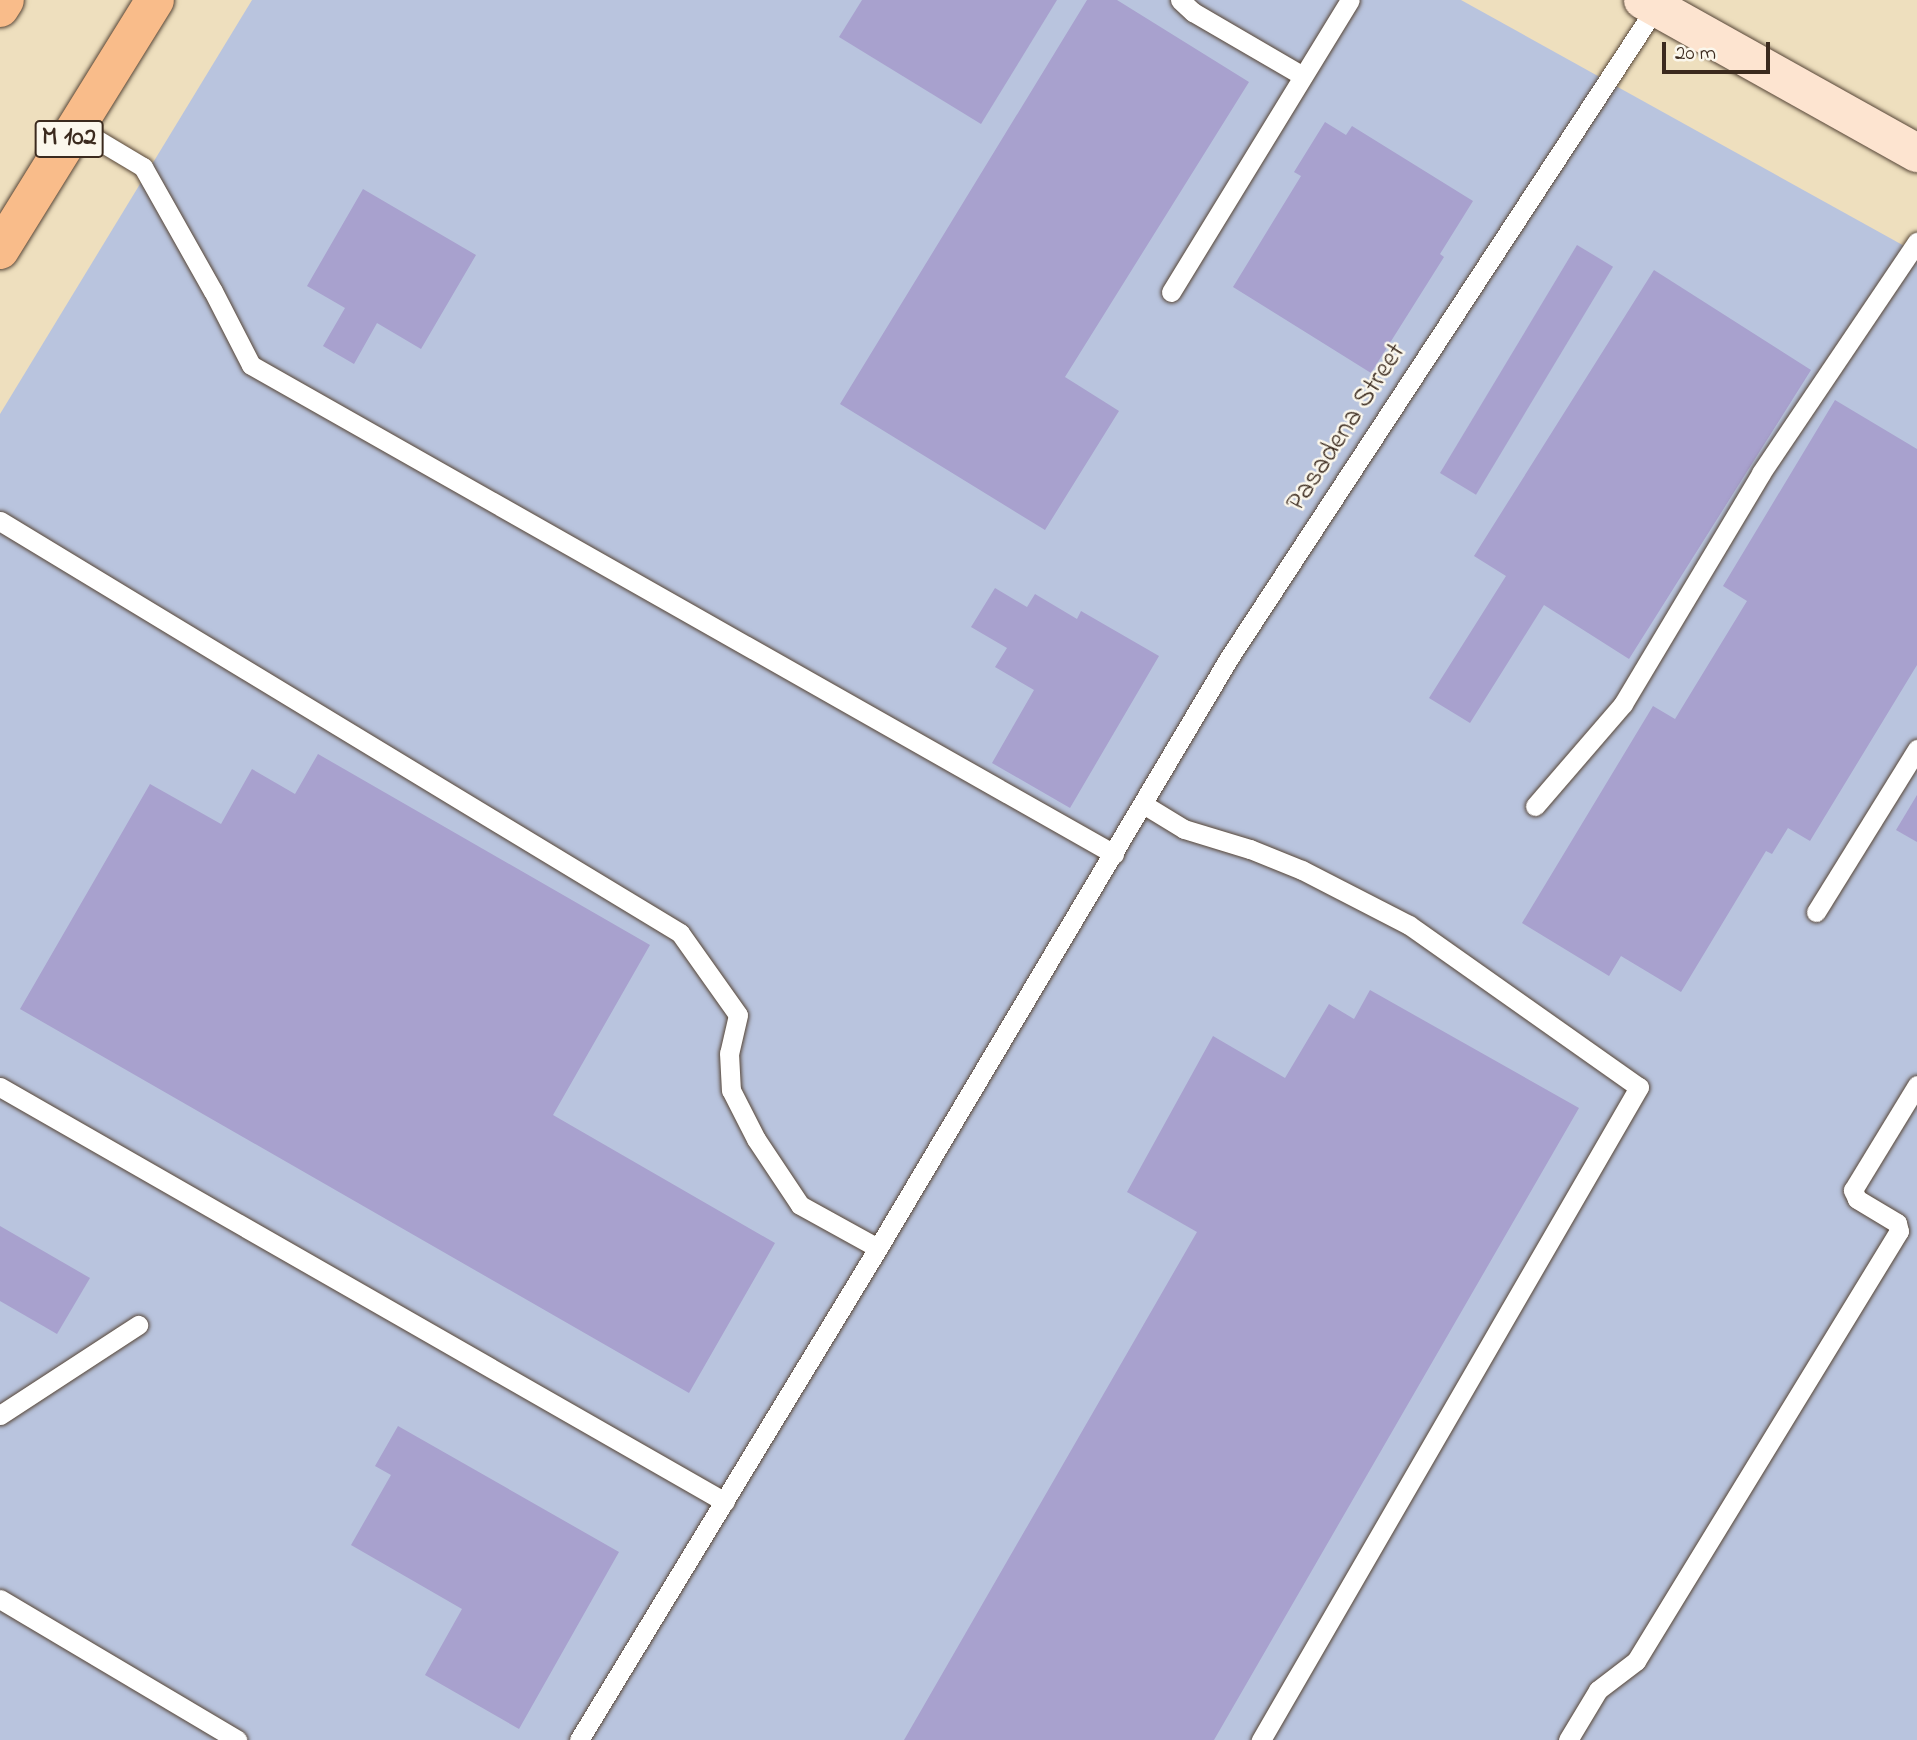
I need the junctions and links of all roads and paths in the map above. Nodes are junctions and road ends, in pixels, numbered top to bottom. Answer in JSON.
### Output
{"nodes":[{"id":1,"x":5,"y":0,"type":"edge"},
{"id":2,"x":155,"y":0,"type":"edge"},
{"id":3,"x":1180,"y":0,"type":"edge"},
{"id":4,"x":1347,"y":1,"type":"edge"},
{"id":5,"x":1649,"y":4,"type":"edge"},
{"id":6,"x":0,"y":8,"type":"edge"},
{"id":7,"x":1303,"y":76,"type":"junction"},
{"id":8,"x":76,"y":127,"type":"junction"},
{"id":9,"x":1917,"y":153,"type":"edge"},
{"id":10,"x":3,"y":239,"type":"edge"},
{"id":11,"x":1917,"y":242,"type":"edge"},
{"id":12,"x":1171,"y":292,"type":"dead end"},
{"id":13,"x":0,"y":521,"type":"edge"},
{"id":14,"x":1917,"y":749,"type":"edge"},
{"id":15,"x":1143,"y":804,"type":"junction"},
{"id":16,"x":1535,"y":806,"type":"dead end"},
{"id":17,"x":1114,"y":854,"type":"junction"},
{"id":18,"x":1816,"y":912,"type":"dead end"},
{"id":19,"x":1917,"y":1085,"type":"edge"},
{"id":20,"x":0,"y":1087,"type":"edge"},
{"id":21,"x":878,"y":1248,"type":"junction"},
{"id":22,"x":138,"y":1325,"type":"dead end"},
{"id":23,"x":0,"y":1415,"type":"edge"},
{"id":24,"x":725,"y":1502,"type":"junction"},
{"id":25,"x":0,"y":1599,"type":"edge"},
{"id":26,"x":237,"y":1740,"type":"edge"},
{"id":27,"x":579,"y":1740,"type":"edge"},
{"id":28,"x":1261,"y":1740,"type":"edge"},
{"id":29,"x":1568,"y":1740,"type":"edge"}],
"edges":[{"from":1,"to":6,"type":"highway"},
{"from":2,"to":8,"type":"highway","number":"M 102"},
{"from":3,"to":7,"type":"lane"},
{"from":4,"to":7,"type":"lane"},
{"from":5,"to":9,"type":"main road"},
{"from":5,"to":15,"type":"lane","name":"Pasadena Street"},
{"from":7,"to":12,"type":"lane"},
{"from":8,"to":10,"type":"highway","number":"M 102"},
{"from":8,"to":17,"type":"lane"},
{"from":11,"to":16,"type":"lane"},
{"from":13,"to":21,"type":"lane"},
{"from":14,"to":18,"type":"lane"},
{"from":15,"to":17,"type":"lane","name":"Pasadena Street"},
{"from":15,"to":28,"type":"lane"},
{"from":17,"to":21,"type":"lane","name":"Pasadena Street"},
{"from":19,"to":29,"type":"lane"},
{"from":20,"to":24,"type":"lane"},
{"from":21,"to":24,"type":"lane","name":"Pasadena Street"},
{"from":22,"to":23,"type":"lane"},
{"from":24,"to":27,"type":"lane","name":"Pasadena Street"},
{"from":25,"to":26,"type":"lane"}]}
